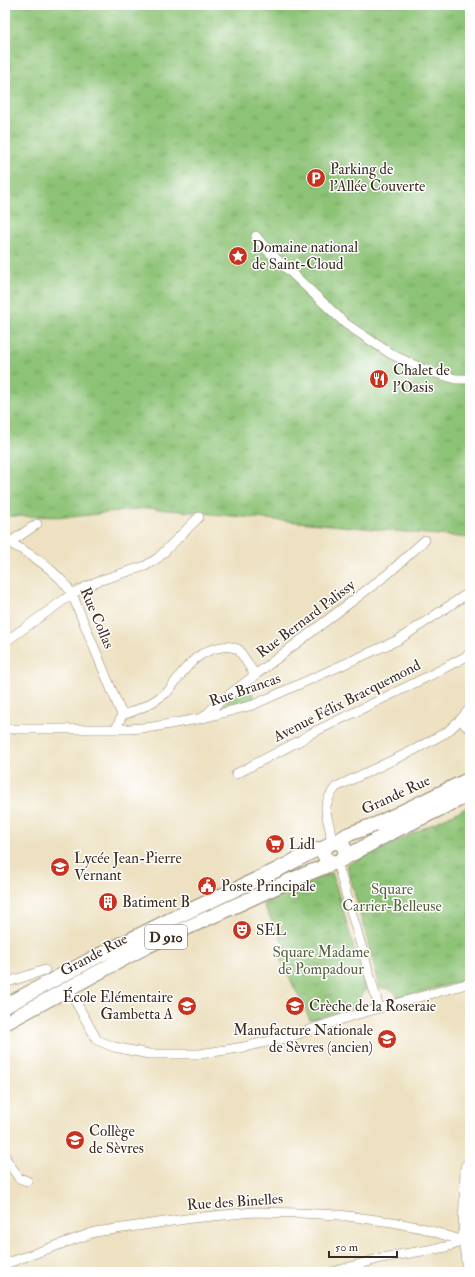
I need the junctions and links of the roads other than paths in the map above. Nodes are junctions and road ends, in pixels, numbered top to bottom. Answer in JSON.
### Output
{"nodes":[{"id":1,"x":256,"y":236,"type":"dead end"},
{"id":2,"x":470,"y":379,"type":"edge"},
{"id":3,"x":199,"y":518,"type":"dead end"},
{"id":4,"x":37,"y":524,"type":"dead end"},
{"id":5,"x":426,"y":540,"type":"dead end"},
{"id":6,"x":8,"y":544,"type":"edge"},
{"id":7,"x":470,"y":592,"type":"edge"},
{"id":8,"x":72,"y":594,"type":"junction"},
{"id":9,"x":5,"y":642,"type":"edge"},
{"id":10,"x":470,"y":653,"type":"edge"},
{"id":11,"x":255,"y":674,"type":"junction"},
{"id":12,"x":470,"y":708,"type":"edge"},
{"id":13,"x":122,"y":715,"type":"junction"},
{"id":14,"x":203,"y":718,"type":"junction"},
{"id":15,"x":462,"y":718,"type":"junction"},
{"id":16,"x":470,"y":728,"type":"edge"},
{"id":17,"x":5,"y":729,"type":"edge"},
{"id":18,"x":116,"y":729,"type":"junction"},
{"id":19,"x":236,"y":774,"type":"dead end"},
{"id":20,"x":470,"y":779,"type":"edge"},
{"id":21,"x":470,"y":794,"type":"edge"},
{"id":22,"x":330,"y":844,"type":"junction"},
{"id":23,"x":338,"y":861,"type":"junction"},
{"id":24,"x":46,"y":970,"type":"dead end"},
{"id":25,"x":5,"y":983,"type":"edge"},
{"id":26,"x":470,"y":983,"type":"edge"},
{"id":27,"x":70,"y":991,"type":"junction"},
{"id":28,"x":5,"y":1006,"type":"edge"},
{"id":29,"x":379,"y":1008,"type":"junction"},
{"id":30,"x":5,"y":1023,"type":"edge"},
{"id":31,"x":5,"y":1155,"type":"edge"},
{"id":32,"x":470,"y":1163,"type":"edge"},
{"id":33,"x":27,"y":1181,"type":"dead end"},
{"id":34,"x":467,"y":1242,"type":"edge"},
{"id":35,"x":5,"y":1264,"type":"edge"},
{"id":36,"x":333,"y":1272,"type":"edge"},
{"id":37,"x":467,"y":1272,"type":"edge"}],
"edges":[{"from":1,"to":2,"type":"street"},
{"from":3,"to":8,"type":"street"},
{"from":4,"to":6,"type":"street"},
{"from":5,"to":11,"type":"street","name":"Rue Bernard Palissy"},
{"from":6,"to":8,"type":"street","name":"Rue Collas"},
{"from":7,"to":14,"type":"street","name":"Rue Brancas"},
{"from":8,"to":9,"type":"street"},
{"from":8,"to":13,"type":"street","name":"Rue Collas"},
{"from":10,"to":19,"type":"street","name":"Avenue Félix Bracquemond"},
{"from":11,"to":13,"type":"street"},
{"from":11,"to":14,"type":"street","name":"Rue Bernard Palissy"},
{"from":12,"to":15,"type":"street"},
{"from":13,"to":18,"type":"street"},
{"from":14,"to":18,"type":"street","name":"Rue Brancas"},
{"from":15,"to":16,"type":"street"},
{"from":15,"to":22,"type":"street"},
{"from":17,"to":18,"type":"street","name":"Rue Brancas"},
{"from":20,"to":22,"type":"main road","name":"Grande Rue","number":"D 910"},
{"from":21,"to":23,"type":"main road","name":"Grande Rue","number":"D 910"},
{"from":22,"to":23,"type":"main road"},
{"from":22,"to":23,"type":"main road"},
{"from":22,"to":28,"type":"main road","name":"Grande Rue","number":"D 910"},
{"from":23,"to":27,"type":"main road","name":"Grande Rue","number":"D 910"},
{"from":23,"to":29,"type":"street"},
{"from":24,"to":25,"type":"street"},
{"from":26,"to":29,"type":"street"},
{"from":27,"to":29,"type":"street"},
{"from":27,"to":30,"type":"main road","name":"Grande Rue","number":"D 910"},
{"from":31,"to":33,"type":"street"},
{"from":32,"to":34,"type":"street"},
{"from":34,"to":35,"type":"street","name":"Rue des Binelles"},
{"from":34,"to":36,"type":"street"},
{"from":34,"to":37,"type":"street"}]}
